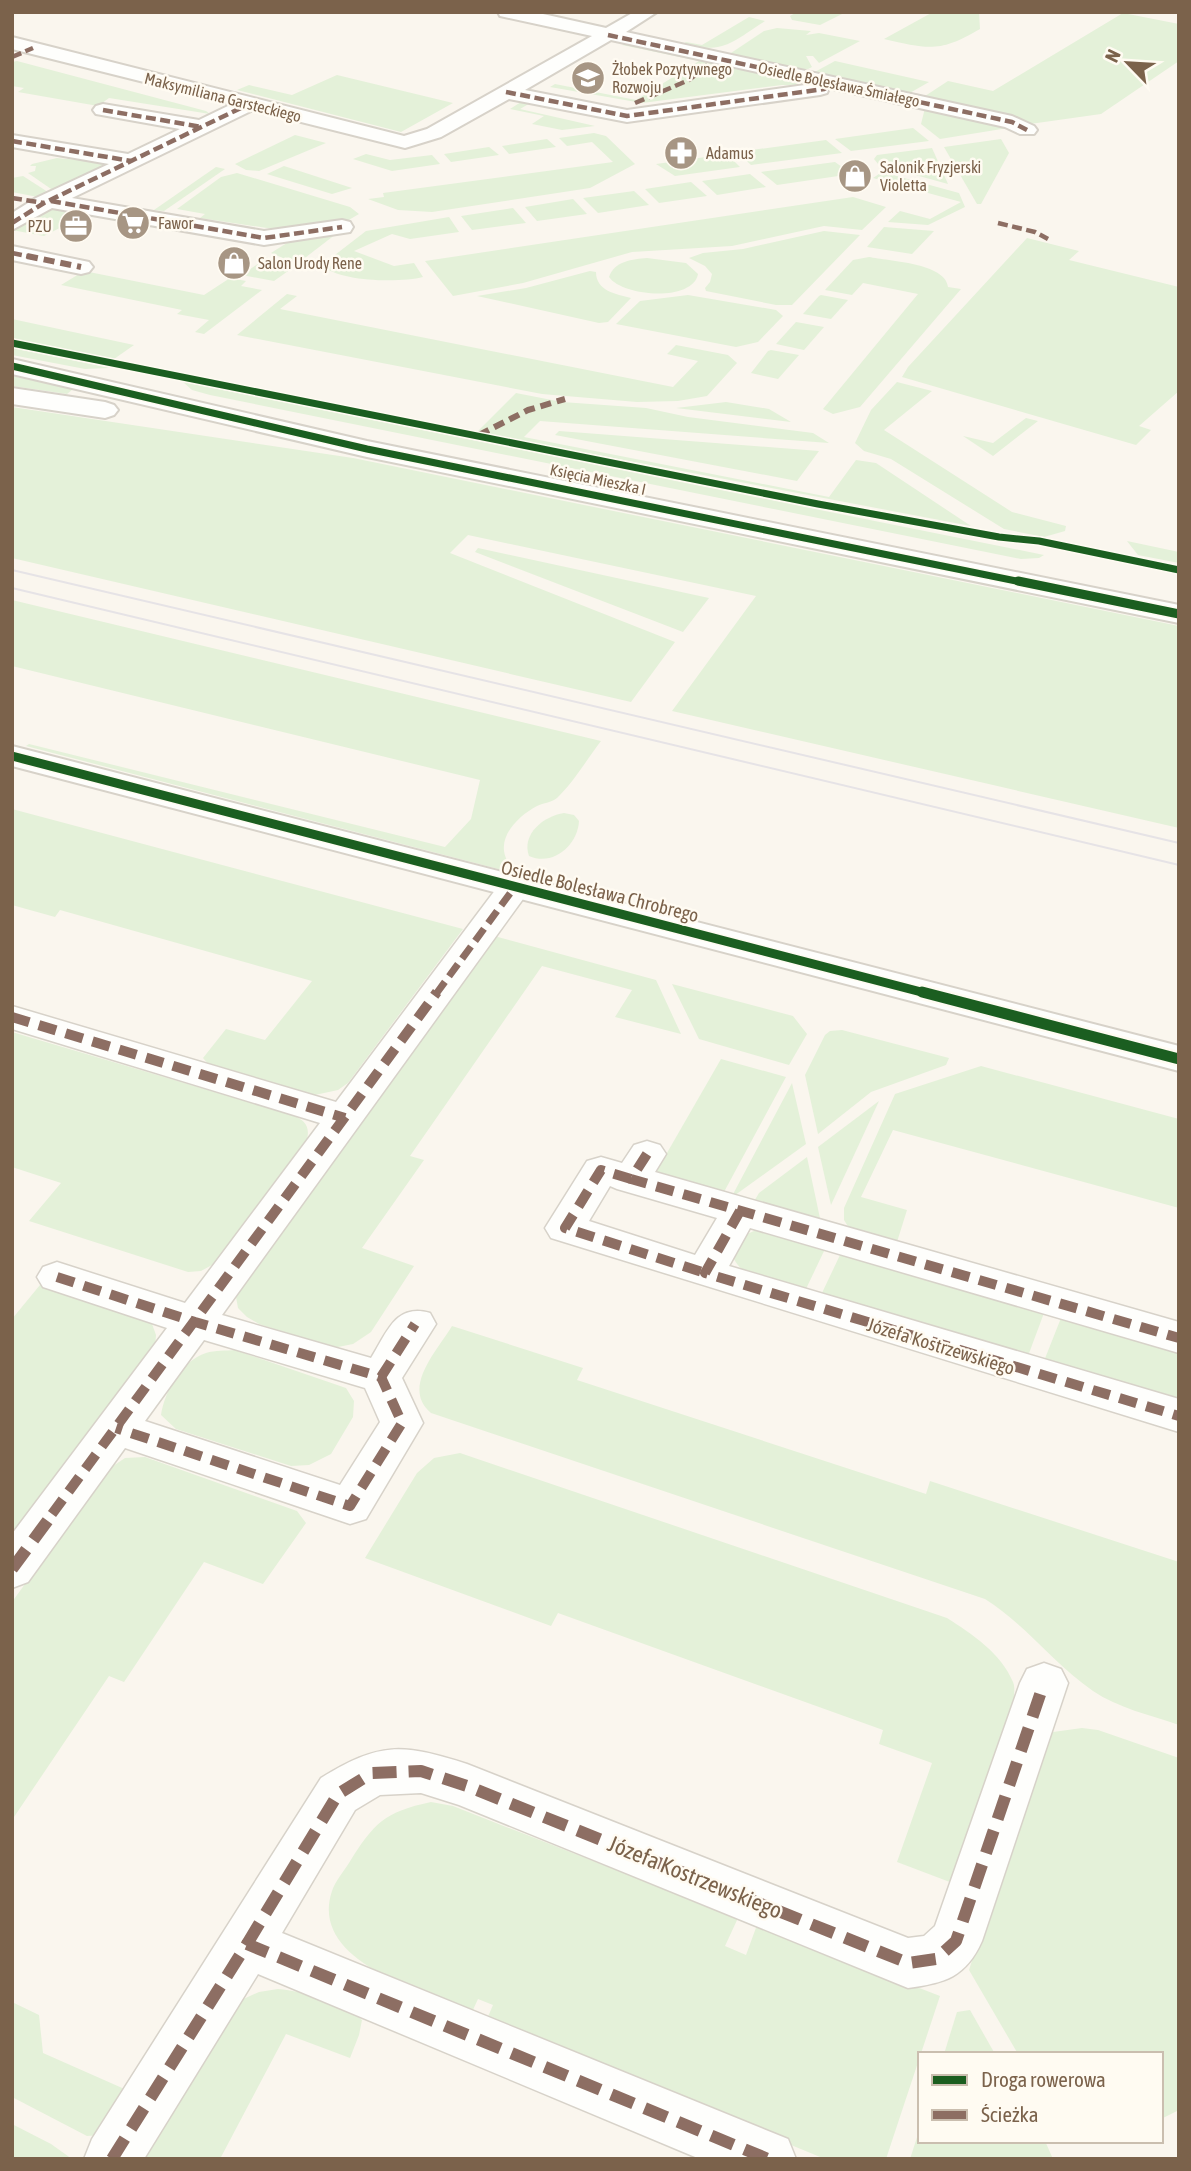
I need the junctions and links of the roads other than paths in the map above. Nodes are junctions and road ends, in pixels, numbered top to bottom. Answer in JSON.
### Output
{"nodes":[{"id":1,"x":507,"y":12,"type":"edge"},
{"id":2,"x":648,"y":12,"type":"edge"},
{"id":3,"x":607,"y":35,"type":"junction"},
{"id":4,"x":12,"y":43,"type":"edge"},
{"id":5,"x":33,"y":48,"type":"junction"},
{"id":6,"x":12,"y":57,"type":"edge"},
{"id":7,"x":834,"y":83,"type":"junction"},
{"id":8,"x":506,"y":92,"type":"junction"},
{"id":9,"x":249,"y":104,"type":"junction"},
{"id":10,"x":103,"y":110,"type":"dead end"},
{"id":11,"x":202,"y":127,"type":"junction"},
{"id":12,"x":1027,"y":130,"type":"dead end"},
{"id":13,"x":12,"y":141,"type":"edge"},
{"id":14,"x":131,"y":161,"type":"junction"},
{"id":15,"x":12,"y":198,"type":"edge"},
{"id":16,"x":48,"y":202,"type":"junction"},
{"id":17,"x":12,"y":223,"type":"edge"},
{"id":18,"x":342,"y":227,"type":"dead end"},
{"id":19,"x":12,"y":253,"type":"edge"},
{"id":20,"x":81,"y":267,"type":"dead end"},
{"id":21,"x":12,"y":366,"type":"edge"},
{"id":22,"x":129,"y":392,"type":"junction"},
{"id":23,"x":12,"y":396,"type":"edge"},
{"id":24,"x":48,"y":401,"type":"junction"},
{"id":25,"x":367,"y":449,"type":"junction"},
{"id":26,"x":1179,"y":614,"type":"edge"},
{"id":27,"x":12,"y":756,"type":"edge"},
{"id":28,"x":514,"y":888,"type":"junction"},
{"id":29,"x":12,"y":1017,"type":"edge"},
{"id":30,"x":1179,"y":1059,"type":"edge"},
{"id":31,"x":345,"y":1118,"type":"junction"},
{"id":32,"x":740,"y":1211,"type":"junction"},
{"id":33,"x":705,"y":1273,"type":"junction"},
{"id":34,"x":57,"y":1277,"type":"dead end"},
{"id":35,"x":195,"y":1322,"type":"junction"},
{"id":36,"x":415,"y":1324,"type":"dead end"},
{"id":37,"x":1179,"y":1338,"type":"edge"},
{"id":38,"x":381,"y":1377,"type":"junction"},
{"id":39,"x":1179,"y":1416,"type":"edge"},
{"id":40,"x":116,"y":1428,"type":"junction"},
{"id":41,"x":12,"y":1569,"type":"edge"},
{"id":42,"x":1044,"y":1683,"type":"dead end"},
{"id":43,"x":247,"y":1944,"type":"junction"},
{"id":44,"x":112,"y":2159,"type":"edge"},
{"id":45,"x":768,"y":2159,"type":"edge"}],
"edges":[{"from":1,"to":3,"type":"street","name":"Osiedle Bolesława Śmiałego"},
{"from":2,"to":3,"type":"street","name":"Maksymiliana Garsteckiego"},
{"from":3,"to":7,"type":"street","name":"Osiedle Bolesława Śmiałego"},
{"from":3,"to":8,"type":"street","name":"Maksymiliana Garsteckiego"},
{"from":4,"to":5,"type":"street","name":"Maksymiliana Garsteckiego"},
{"from":5,"to":6,"type":"street"},
{"from":5,"to":9,"type":"street","name":"Maksymiliana Garsteckiego"},
{"from":7,"to":8,"type":"street"},
{"from":7,"to":12,"type":"street","name":"Osiedle Bolesława Śmiałego"},
{"from":8,"to":9,"type":"street","name":"Maksymiliana Garsteckiego"},
{"from":9,"to":11,"type":"street"},
{"from":10,"to":11,"type":"street"},
{"from":11,"to":14,"type":"street"},
{"from":13,"to":14,"type":"street"},
{"from":14,"to":16,"type":"street"},
{"from":15,"to":16,"type":"street"},
{"from":16,"to":17,"type":"street"},
{"from":16,"to":18,"type":"street"},
{"from":19,"to":20,"type":"street"},
{"from":21,"to":22,"type":"street","name":"Księcia Mieszka I"},
{"from":22,"to":24,"type":"street"},
{"from":22,"to":25,"type":"street","name":"Księcia Mieszka I"},
{"from":23,"to":24,"type":"street","name":"Księcia Mieszka I"},
{"from":24,"to":25,"type":"street","name":"Księcia Mieszka I"},
{"from":25,"to":26,"type":"street","name":"Księcia Mieszka I"},
{"from":27,"to":28,"type":"street","name":"Osiedle Bolesława Chrobrego"},
{"from":28,"to":30,"type":"street","name":"Osiedle Bolesława Chrobrego"},
{"from":28,"to":31,"type":"street"},
{"from":29,"to":31,"type":"street"},
{"from":31,"to":35,"type":"street"},
{"from":32,"to":33,"type":"street"},
{"from":32,"to":33,"type":"street","name":"Józefa Kostrzewskiego"},
{"from":32,"to":37,"type":"street","name":"Józefa Kostrzewskiego"},
{"from":33,"to":39,"type":"street","name":"Józefa Kostrzewskiego"},
{"from":34,"to":35,"type":"street"},
{"from":35,"to":38,"type":"street"},
{"from":35,"to":40,"type":"street"},
{"from":36,"to":38,"type":"street"},
{"from":38,"to":40,"type":"street"},
{"from":40,"to":41,"type":"street"},
{"from":42,"to":43,"type":"street","name":"Józefa Kostrzewskiego"},
{"from":43,"to":44,"type":"street","name":"Józefa Kostrzewskiego"},
{"from":43,"to":45,"type":"street"}]}
